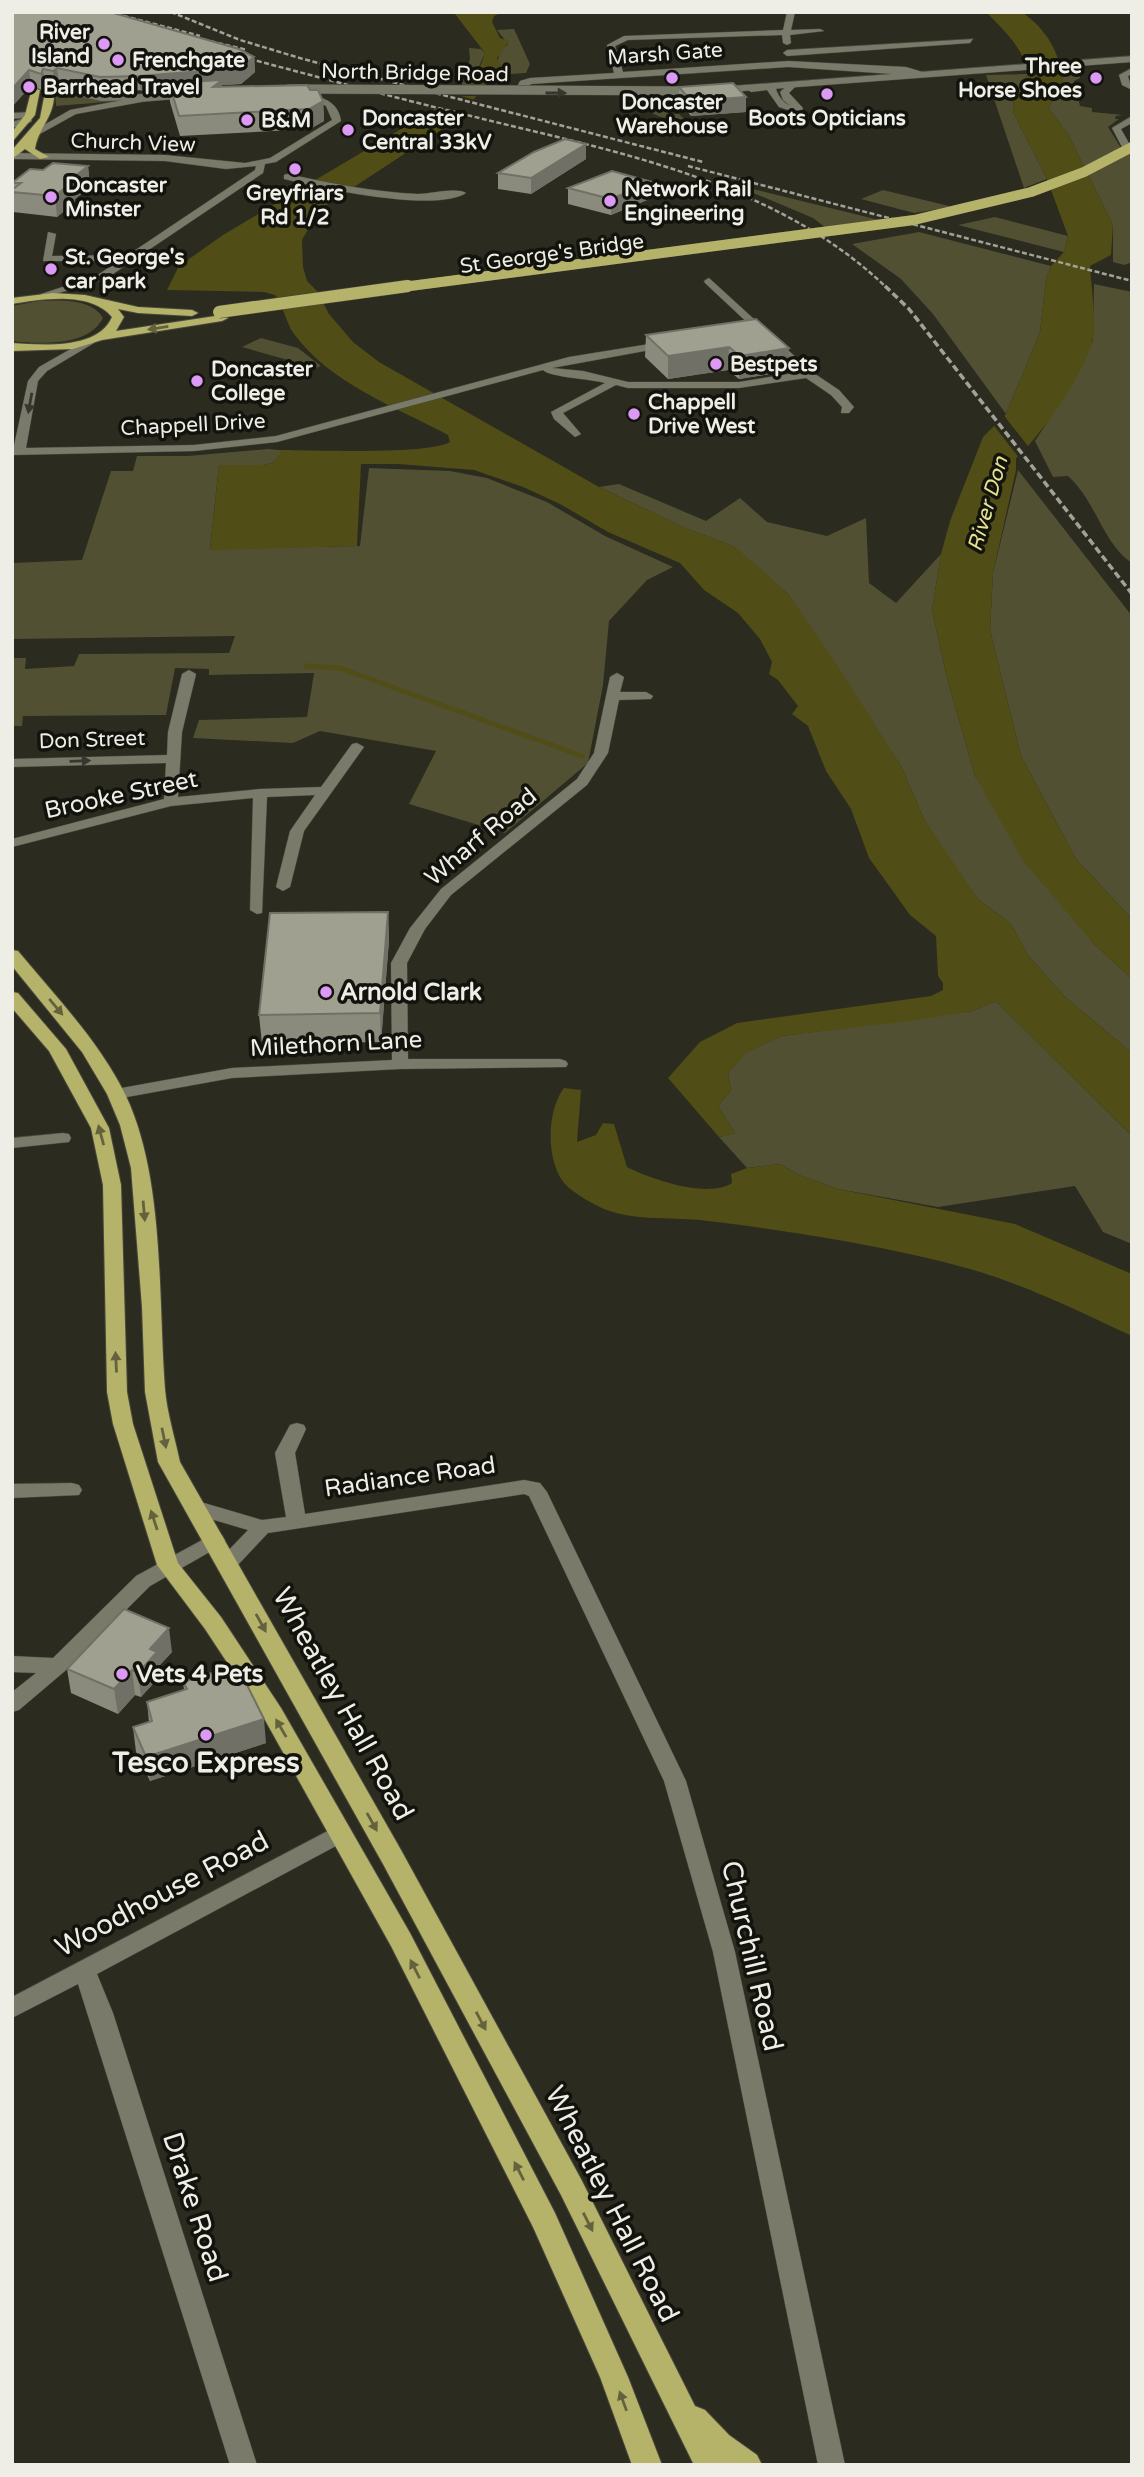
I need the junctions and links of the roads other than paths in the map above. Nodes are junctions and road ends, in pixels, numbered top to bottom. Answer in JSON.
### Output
{"nodes":[{"id":1,"x":787,"y":17,"type":"edge"},
{"id":2,"x":819,"y":30,"type":"dead end"},
{"id":3,"x":786,"y":33,"type":"junction"},
{"id":4,"x":970,"y":41,"type":"dead end"},
{"id":5,"x":787,"y":52,"type":"junction"},
{"id":6,"x":1132,"y":59,"type":"edge"},
{"id":7,"x":788,"y":64,"type":"junction"},
{"id":8,"x":1074,"y":65,"type":"junction"},
{"id":9,"x":1132,"y":65,"type":"edge"},
{"id":10,"x":1132,"y":71,"type":"edge"},
{"id":11,"x":850,"y":74,"type":"junction"},
{"id":12,"x":619,"y":75,"type":"junction"},
{"id":13,"x":793,"y":85,"type":"junction"},
{"id":14,"x":772,"y":87,"type":"junction"},
{"id":15,"x":1132,"y":87,"type":"edge"},
{"id":16,"x":54,"y":89,"type":"joint"},
{"id":17,"x":273,"y":89,"type":"edge"},
{"id":18,"x":520,"y":89,"type":"dead end"},
{"id":19,"x":35,"y":90,"type":"edge"},
{"id":20,"x":698,"y":91,"type":"junction"},
{"id":21,"x":204,"y":93,"type":"edge"},
{"id":22,"x":145,"y":98,"type":"junction"},
{"id":23,"x":281,"y":99,"type":"edge"},
{"id":24,"x":112,"y":104,"type":"junction"},
{"id":25,"x":50,"y":108,"type":"junction"},
{"id":26,"x":30,"y":113,"type":"junction"},
{"id":27,"x":12,"y":116,"type":"edge"},
{"id":28,"x":1132,"y":119,"type":"edge"},
{"id":29,"x":12,"y":125,"type":"edge"},
{"id":30,"x":33,"y":135,"type":"junction"},
{"id":31,"x":12,"y":139,"type":"edge"},
{"id":32,"x":1128,"y":146,"type":"edge"},
{"id":33,"x":12,"y":156,"type":"edge"},
{"id":34,"x":44,"y":157,"type":"junction"},
{"id":35,"x":1132,"y":157,"type":"edge"},
{"id":36,"x":263,"y":170,"type":"junction"},
{"id":37,"x":461,"y":194,"type":"dead end"},
{"id":38,"x":51,"y":234,"type":"dead end"},
{"id":39,"x":129,"y":258,"type":"junction"},
{"id":40,"x":709,"y":281,"type":"dead end"},
{"id":41,"x":12,"y":292,"type":"edge"},
{"id":42,"x":43,"y":296,"type":"junction"},
{"id":43,"x":12,"y":300,"type":"edge"},
{"id":44,"x":100,"y":302,"type":"junction"},
{"id":45,"x":221,"y":315,"type":"junction"},
{"id":46,"x":92,"y":340,"type":"junction"},
{"id":47,"x":679,"y":343,"type":"edge"},
{"id":48,"x":12,"y":348,"type":"edge"},
{"id":49,"x":575,"y":359,"type":"junction"},
{"id":50,"x":534,"y":370,"type":"junction"},
{"id":51,"x":574,"y":373,"type":"junction"},
{"id":52,"x":808,"y":374,"type":"junction"},
{"id":53,"x":612,"y":383,"type":"junction"},
{"id":54,"x":845,"y":411,"type":"dead end"},
{"id":55,"x":575,"y":434,"type":"dead end"},
{"id":56,"x":16,"y":452,"type":"edge"},
{"id":57,"x":189,"y":674,"type":"dead end"},
{"id":58,"x":617,"y":677,"type":"dead end"},
{"id":59,"x":646,"y":695,"type":"dead end"},
{"id":60,"x":615,"y":696,"type":"junction"},
{"id":61,"x":358,"y":747,"type":"dead end"},
{"id":62,"x":172,"y":759,"type":"junction"},
{"id":63,"x":12,"y":764,"type":"edge"},
{"id":64,"x":324,"y":791,"type":"junction"},
{"id":65,"x":260,"y":793,"type":"junction"},
{"id":66,"x":171,"y":802,"type":"junction"},
{"id":67,"x":12,"y":843,"type":"edge"},
{"id":68,"x":283,"y":887,"type":"dead end"},
{"id":69,"x":257,"y":910,"type":"dead end"},
{"id":70,"x":12,"y":955,"type":"edge"},
{"id":71,"x":12,"y":998,"type":"edge"},
{"id":72,"x":400,"y":1064,"type":"junction"},
{"id":73,"x":560,"y":1064,"type":"dead end"},
{"id":74,"x":116,"y":1094,"type":"junction"},
{"id":75,"x":63,"y":1138,"type":"dead end"},
{"id":76,"x":12,"y":1143,"type":"edge"},
{"id":77,"x":298,"y":1429,"type":"dead end"},
{"id":78,"x":533,"y":1488,"type":"joint"},
{"id":79,"x":72,"y":1490,"type":"dead end"},
{"id":80,"x":12,"y":1492,"type":"edge"},
{"id":81,"x":194,"y":1507,"type":"junction"},
{"id":82,"x":296,"y":1520,"type":"junction"},
{"id":83,"x":262,"y":1527,"type":"junction"},
{"id":84,"x":215,"y":1540,"type":"junction"},
{"id":85,"x":178,"y":1559,"type":"junction"},
{"id":86,"x":228,"y":1563,"type":"junction"},
{"id":87,"x":12,"y":1664,"type":"edge"},
{"id":88,"x":58,"y":1667,"type":"junction"},
{"id":89,"x":12,"y":1704,"type":"edge"},
{"id":90,"x":341,"y":1833,"type":"junction"},
{"id":91,"x":84,"y":1969,"type":"junction"},
{"id":92,"x":12,"y":2008,"type":"edge"},
{"id":93,"x":671,"y":2388,"type":"junction"},
{"id":94,"x":244,"y":2465,"type":"edge"},
{"id":95,"x":647,"y":2465,"type":"edge"},
{"id":96,"x":709,"y":2465,"type":"edge"},
{"id":97,"x":747,"y":2465,"type":"edge"},
{"id":98,"x":832,"y":2465,"type":"edge"}],
"edges":[{"from":1,"to":3,"type":"street"},
{"from":2,"to":3,"type":"street"},
{"from":3,"to":5,"type":"street"},
{"from":3,"to":12,"type":"street"},
{"from":4,"to":5,"type":"street"},
{"from":5,"to":7,"type":"street"},
{"from":6,"to":8,"type":"street","name":"North Bridge Road"},
{"from":7,"to":11,"type":"street","name":"Marsh Gate"},
{"from":7,"to":12,"type":"street","name":"Marsh Gate"},
{"from":8,"to":9,"type":"street","name":"North Bridge Road"},
{"from":8,"to":11,"type":"street","name":"North Bridge Road"},
{"from":10,"to":15,"type":"street"},
{"from":11,"to":13,"type":"street","name":"North Bridge Road"},
{"from":12,"to":18,"type":"street","name":"Marsh Gate"},
{"from":13,"to":14,"type":"street","name":"North Bridge Road"},
{"from":13,"to":14,"type":"street"},
{"from":14,"to":20,"type":"street","name":"North Bridge Road"},
{"from":14,"to":20,"type":"street","name":"North Bridge Road"},
{"from":16,"to":22,"type":"street"},
{"from":16,"to":25,"type":"highway"},
{"from":17,"to":20,"type":"street","name":"North Bridge Road","one_way":true,"bridge":true},
{"from":19,"to":26,"type":"highway"},
{"from":21,"to":22,"type":"street","bridge":true},
{"from":22,"to":24,"type":"street"},
{"from":23,"to":36,"type":"street"},
{"from":24,"to":25,"type":"street"},
{"from":24,"to":30,"type":"street"},
{"from":25,"to":26,"type":"street"},
{"from":25,"to":30,"type":"highway"},
{"from":26,"to":27,"type":"street"},
{"from":26,"to":29,"type":"street"},
{"from":26,"to":31,"type":"highway"},
{"from":28,"to":32,"type":"street"},
{"from":30,"to":33,"type":"highway"},
{"from":30,"to":34,"type":"highway"},
{"from":32,"to":45,"type":"highway","name":"St George's Bridge","bridge":true},
{"from":33,"to":34,"type":"street","name":"Church View"},
{"from":34,"to":36,"type":"street","name":"Church View"},
{"from":35,"to":45,"type":"highway","name":"St George's Bridge","bridge":true},
{"from":36,"to":37,"type":"street","name":"Church View"},
{"from":36,"to":39,"type":"street"},
{"from":38,"to":39,"type":"street"},
{"from":39,"to":42,"type":"street"},
{"from":40,"to":52,"type":"street"},
{"from":41,"to":42,"type":"highway"},
{"from":42,"to":43,"type":"highway"},
{"from":42,"to":44,"type":"highway","name":"St George's Bridge"},
{"from":44,"to":45,"type":"highway","name":"St George's Bridge"},
{"from":44,"to":46,"type":"highway"},
{"from":45,"to":46,"type":"highway","name":"St George's Bridge","one_way":true},
{"from":46,"to":48,"type":"highway","name":"St George's Bridge"},
{"from":46,"to":56,"type":"street","one_way":true},
{"from":47,"to":49,"type":"street","name":"Chappell Drive"},
{"from":49,"to":50,"type":"street","name":"Chappell Drive"},
{"from":49,"to":51,"type":"street"},
{"from":50,"to":51,"type":"street","name":"Chappell Drive"},
{"from":50,"to":56,"type":"street","name":"Chappell Drive"},
{"from":51,"to":53,"type":"street","name":"Chappell Drive"},
{"from":52,"to":53,"type":"street","name":"Chappell Drive"},
{"from":52,"to":54,"type":"street"},
{"from":53,"to":55,"type":"street"},
{"from":57,"to":62,"type":"street"},
{"from":58,"to":60,"type":"street","name":"Wharf Road"},
{"from":59,"to":60,"type":"street"},
{"from":60,"to":72,"type":"street","name":"Wharf Road"},
{"from":61,"to":64,"type":"street"},
{"from":63,"to":62,"type":"street","name":"Don Street","one_way":true},
{"from":62,"to":66,"type":"street"},
{"from":64,"to":65,"type":"street","name":"Brooke Street"},
{"from":64,"to":68,"type":"street"},
{"from":65,"to":66,"type":"street","name":"Brooke Street"},
{"from":65,"to":69,"type":"street"},
{"from":66,"to":67,"type":"street","name":"Brooke Street"},
{"from":70,"to":74,"type":"highway","name":"Wheatley Hall Road","one_way":true},
{"from":85,"to":71,"type":"highway","one_way":true},
{"from":72,"to":73,"type":"street","name":"Milethorn Lane"},
{"from":72,"to":74,"type":"street","name":"Milethorn Lane"},
{"from":74,"to":81,"type":"highway","name":"Wheatley Hall Road","one_way":true},
{"from":75,"to":76,"type":"street"},
{"from":77,"to":82,"type":"street","name":"Radiance Road"},
{"from":78,"to":82,"type":"street","name":"Radiance Road"},
{"from":78,"to":98,"type":"street","name":"Churchill Road"},
{"from":79,"to":80,"type":"street"},
{"from":81,"to":83,"type":"street"},
{"from":81,"to":84,"type":"highway","name":"Wheatley Hall Road"},
{"from":82,"to":83,"type":"street","name":"Radiance Road"},
{"from":83,"to":86,"type":"street"},
{"from":84,"to":85,"type":"street"},
{"from":84,"to":86,"type":"highway","name":"Wheatley Hall Road"},
{"from":85,"to":88,"type":"street"},
{"from":90,"to":85,"type":"highway","one_way":true},
{"from":86,"to":93,"type":"highway","name":"Wheatley Hall Road","one_way":true},
{"from":87,"to":88,"type":"street"},
{"from":88,"to":89,"type":"street"},
{"from":90,"to":91,"type":"street","name":"Woodhouse Road"},
{"from":95,"to":90,"type":"highway","one_way":true},
{"from":91,"to":92,"type":"street","name":"Woodhouse Road"},
{"from":91,"to":94,"type":"street","name":"Drake Road"},
{"from":93,"to":96,"type":"highway","name":"Wheatley Hall Road"},
{"from":93,"to":97,"type":"highway"}]}
